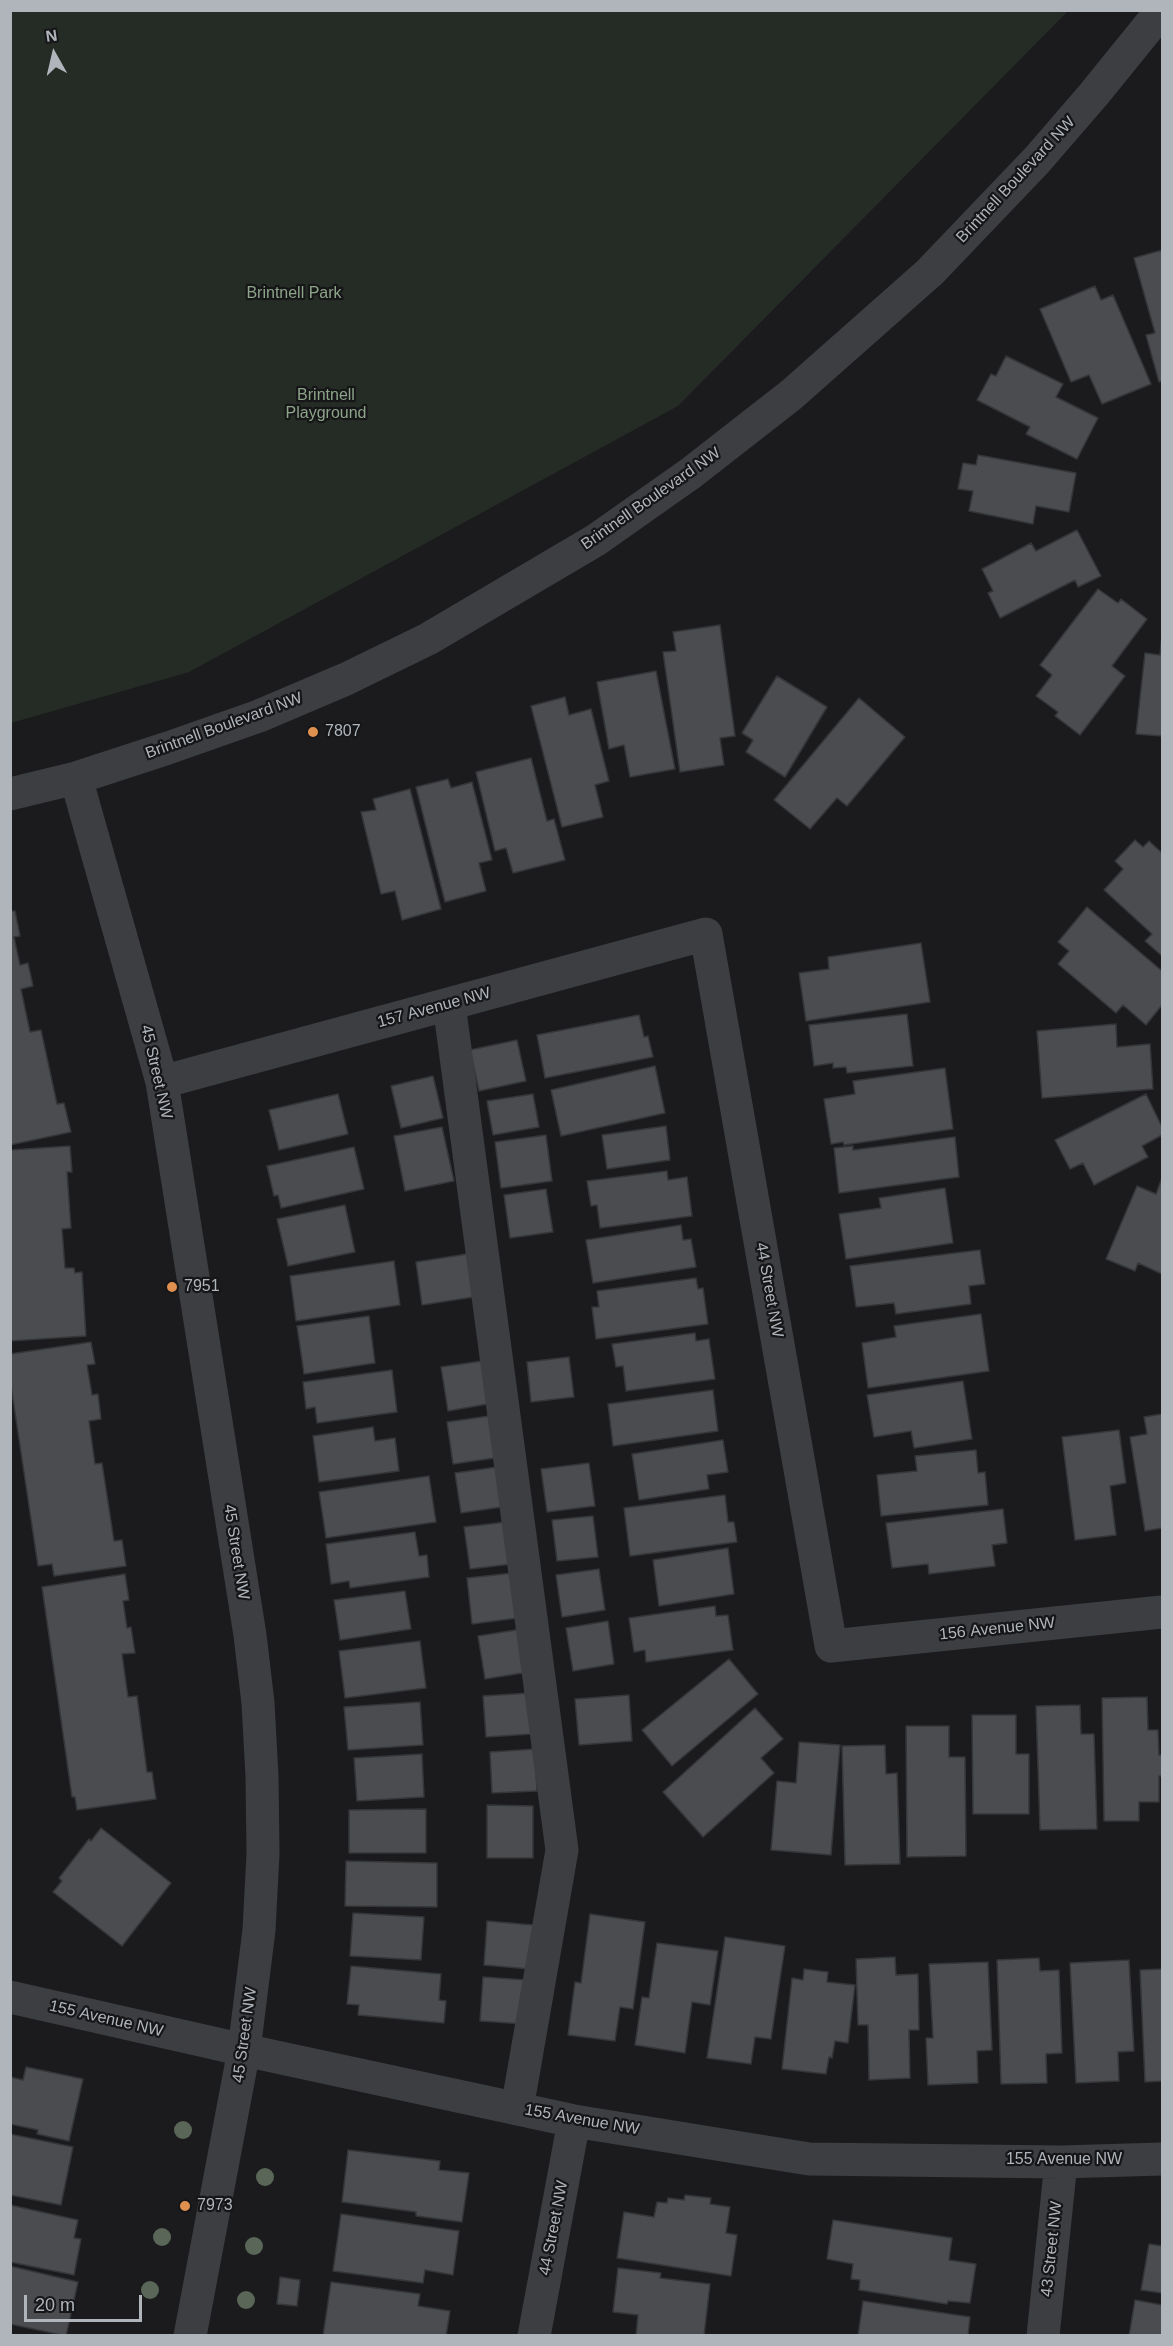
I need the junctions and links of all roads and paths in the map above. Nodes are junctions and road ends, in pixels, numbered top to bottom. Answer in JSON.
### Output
{"nodes":[{"id":1,"x":1162,"y":10,"type":"edge"},
{"id":2,"x":76,"y":778,"type":"junction"},
{"id":3,"x":10,"y":794,"type":"edge"},
{"id":4,"x":706,"y":934,"type":"joint"},
{"id":5,"x":448,"y":1004,"type":"junction"},
{"id":6,"x":162,"y":1082,"type":"junction"},
{"id":7,"x":1162,"y":1612,"type":"edge"},
{"id":8,"x":831,"y":1646,"type":"joint"},
{"id":9,"x":10,"y":1997,"type":"edge"},
{"id":10,"x":244,"y":2050,"type":"junction"},
{"id":11,"x":517,"y":2109,"type":"junction"},
{"id":12,"x":574,"y":2121,"type":"junction"},
{"id":13,"x":1162,"y":2159,"type":"edge"},
{"id":14,"x":1061,"y":2162,"type":"junction"},
{"id":15,"x":190,"y":2336,"type":"edge"},
{"id":16,"x":534,"y":2336,"type":"edge"},
{"id":17,"x":1043,"y":2336,"type":"edge"}],
"edges":[{"from":1,"to":2,"type":"street","name":"Brintnell Boulevard NW"},
{"from":2,"to":3,"type":"street","name":"Brintnell Boulevard NW"},
{"from":2,"to":6,"type":"street","name":"45 Street NW"},
{"from":4,"to":5,"type":"street","name":"157 Avenue NW"},
{"from":4,"to":8,"type":"street","name":"44 Street NW"},
{"from":5,"to":6,"type":"street","name":"157 Avenue NW"},
{"from":5,"to":11,"type":"street"},
{"from":6,"to":10,"type":"street","name":"45 Street NW"},
{"from":7,"to":8,"type":"street","name":"156 Avenue NW"},
{"from":9,"to":10,"type":"street","name":"155 Avenue NW"},
{"from":10,"to":11,"type":"street","name":"155 Avenue NW"},
{"from":10,"to":15,"type":"street","name":"45 Street NW"},
{"from":11,"to":12,"type":"street","name":"155 Avenue NW"},
{"from":12,"to":14,"type":"street","name":"155 Avenue NW"},
{"from":12,"to":16,"type":"street","name":"44 Street NW"},
{"from":13,"to":14,"type":"street","name":"155 Avenue NW"},
{"from":14,"to":17,"type":"street","name":"43 Street NW"}]}
